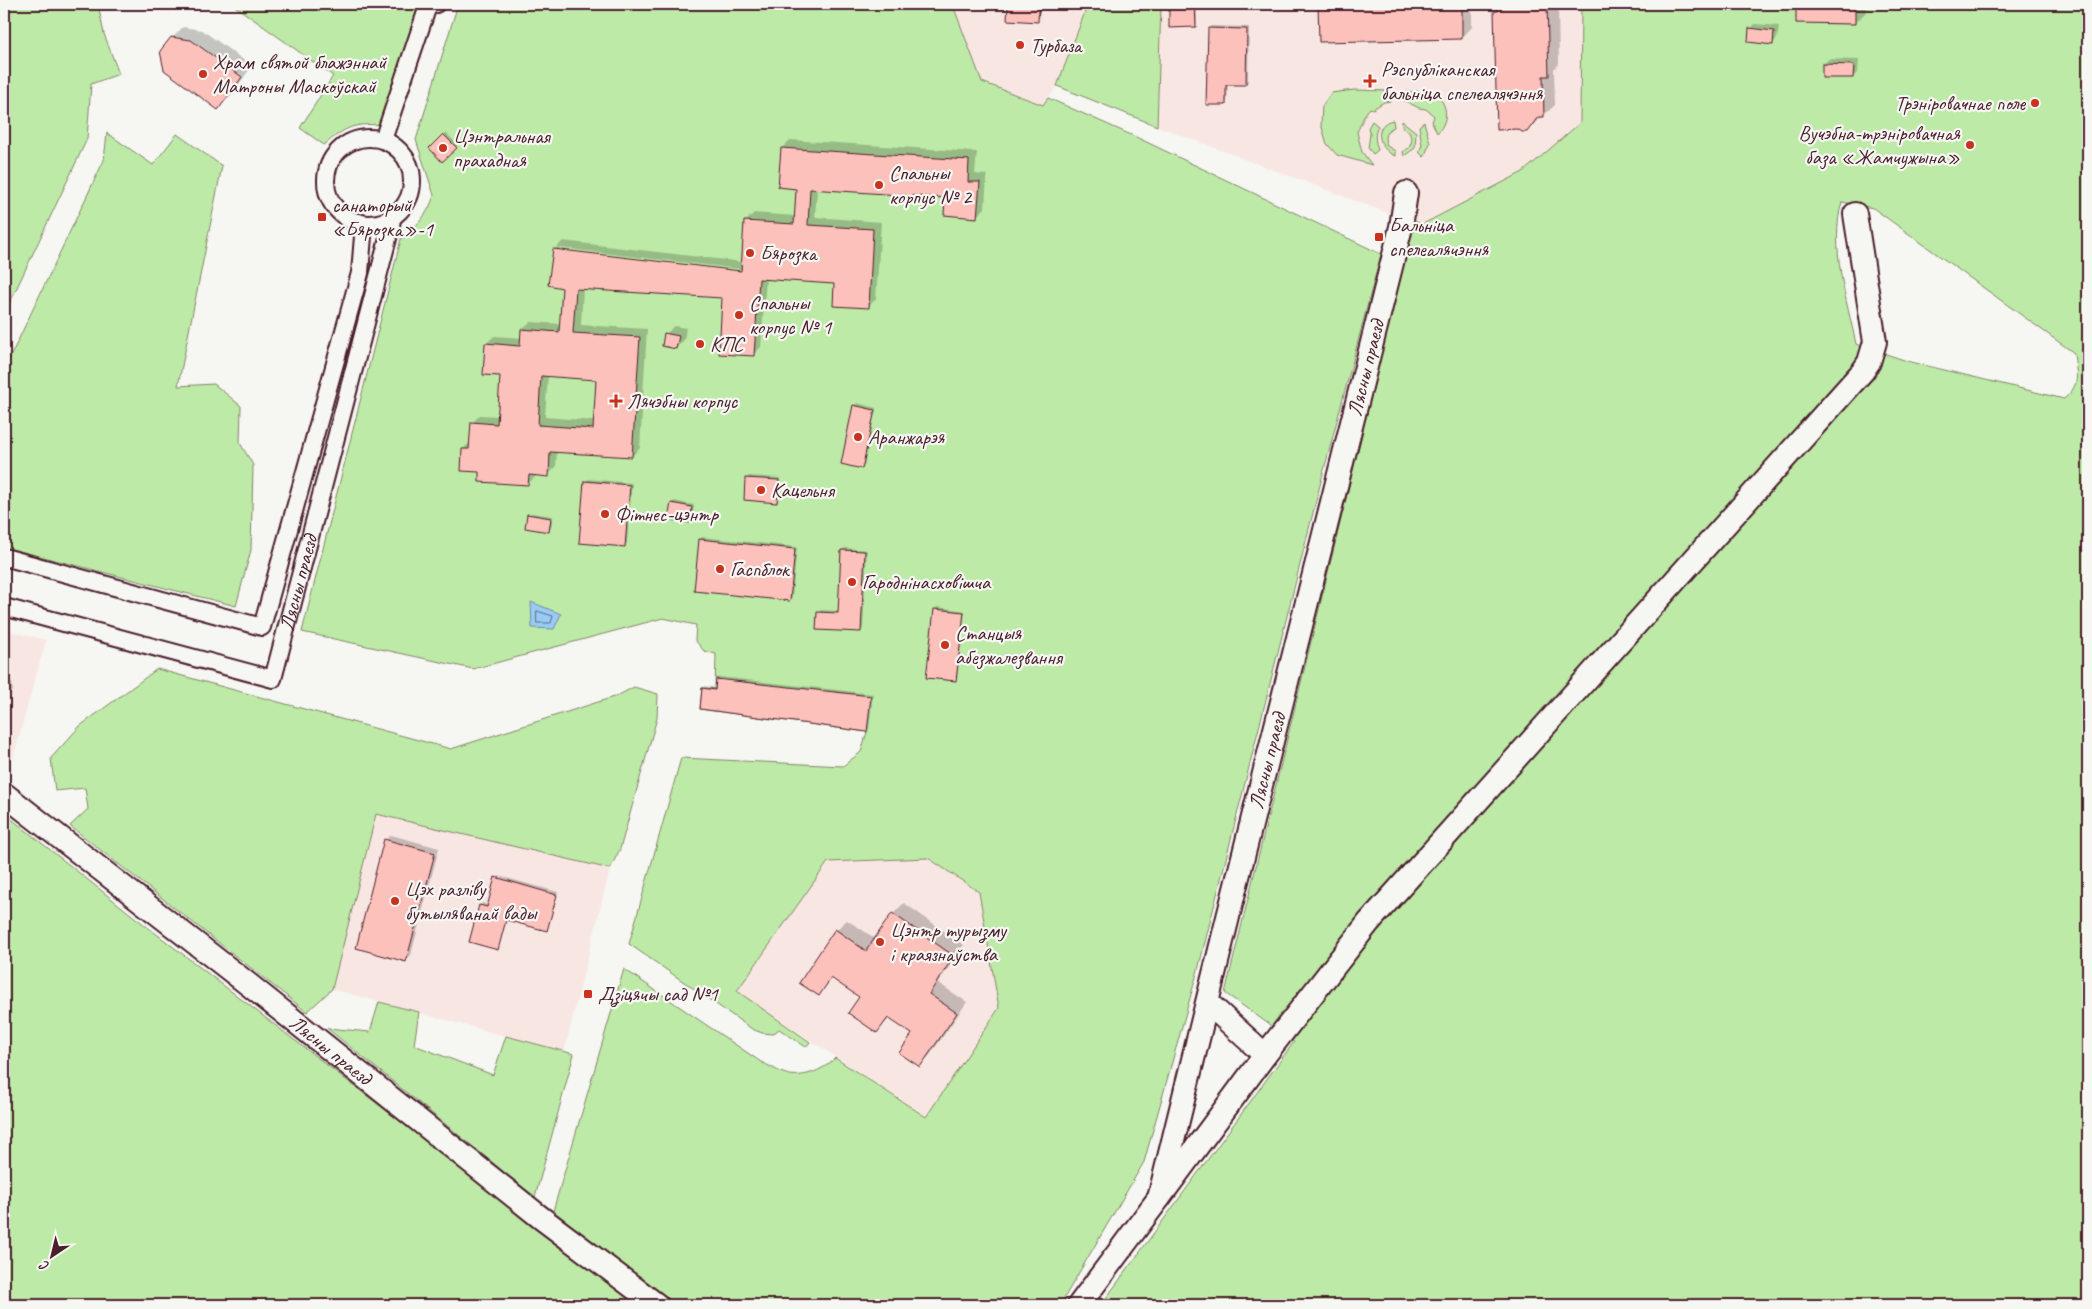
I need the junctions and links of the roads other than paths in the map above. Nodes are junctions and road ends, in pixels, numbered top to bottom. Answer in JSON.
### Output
{"nodes":[{"id":1,"x":436,"y":4,"type":"edge"},
{"id":2,"x":383,"y":140,"type":"junction"},
{"id":3,"x":1406,"y":194,"type":"dead end"},
{"id":4,"x":1855,"y":214,"type":"dead end"},
{"id":5,"x":392,"y":217,"type":"junction"},
{"id":6,"x":359,"y":222,"type":"junction"},
{"id":7,"x":4,"y":557,"type":"edge"},
{"id":8,"x":4,"y":608,"type":"edge"},
{"id":9,"x":4,"y":794,"type":"edge"},
{"id":10,"x":1208,"y":1003,"type":"junction"},
{"id":11,"x":1265,"y":1055,"type":"junction"},
{"id":12,"x":1159,"y":1198,"type":"junction"},
{"id":13,"x":657,"y":1305,"type":"edge"},
{"id":14,"x":1079,"y":1305,"type":"edge"}],
"edges":[{"from":1,"to":2,"type":"street"},
{"from":2,"to":5,"type":"street","name":"Лясны праезд"},
{"from":2,"to":6,"type":"street"},
{"from":3,"to":10,"type":"street","name":"Лясны праезд"},
{"from":4,"to":11,"type":"street"},
{"from":5,"to":6,"type":"street"},
{"from":5,"to":8,"type":"street","name":"Лясны праезд"},
{"from":6,"to":7,"type":"street","name":"Лясны праезд"},
{"from":9,"to":13,"type":"street","name":"Лясны праезд"},
{"from":10,"to":11,"type":"street"},
{"from":10,"to":12,"type":"street","name":"Лясны праезд"},
{"from":11,"to":12,"type":"street"},
{"from":12,"to":14,"type":"street","name":"Лясны праезд"}]}
